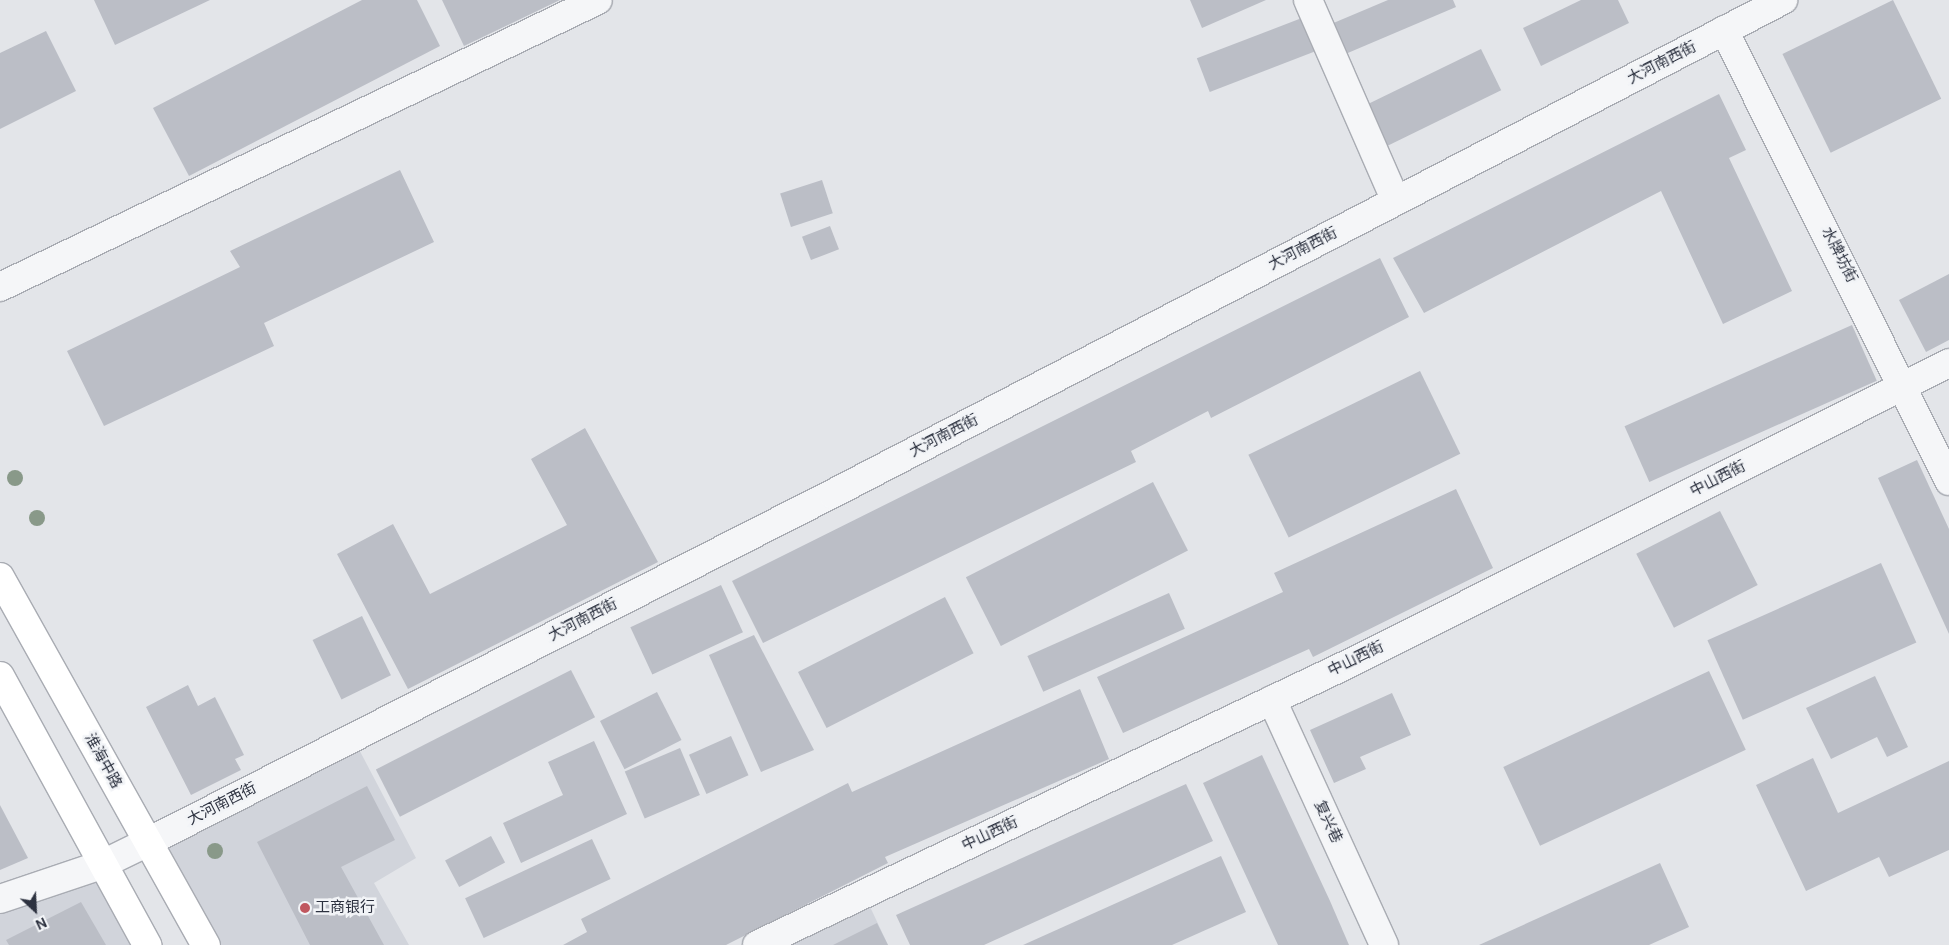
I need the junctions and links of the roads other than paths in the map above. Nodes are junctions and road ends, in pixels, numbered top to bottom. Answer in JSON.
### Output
{"nodes":[{"id":1,"x":598,"y":0,"type":"edge"},
{"id":2,"x":1308,"y":0,"type":"edge"},
{"id":3,"x":1783,"y":0,"type":"edge"},
{"id":4,"x":1724,"y":30,"type":"junction"},
{"id":5,"x":1396,"y":202,"type":"junction"},
{"id":6,"x":0,"y":287,"type":"edge"},
{"id":7,"x":1949,"y":363,"type":"edge"},
{"id":8,"x":1905,"y":385,"type":"junction"},
{"id":9,"x":1949,"y":481,"type":"edge"},
{"id":10,"x":0,"y":577,"type":"edge"},
{"id":11,"x":0,"y":676,"type":"edge"},
{"id":12,"x":1272,"y":700,"type":"junction"},
{"id":13,"x":148,"y":842,"type":"junction"},
{"id":14,"x":101,"y":865,"type":"junction"},
{"id":15,"x":0,"y":899,"type":"edge"},
{"id":16,"x":147,"y":945,"type":"edge"},
{"id":17,"x":206,"y":945,"type":"edge"},
{"id":18,"x":757,"y":945,"type":"edge"},
{"id":19,"x":1384,"y":945,"type":"edge"}],
"edges":[{"from":1,"to":6,"type":"street"},
{"from":2,"to":5,"type":"street"},
{"from":3,"to":4,"type":"street","name":"大河南西街"},
{"from":4,"to":5,"type":"street","name":"大河南西街"},
{"from":4,"to":8,"type":"street","name":"水牌坊街"},
{"from":5,"to":13,"type":"street","name":"大河南西街"},
{"from":7,"to":8,"type":"street","name":"中山西街"},
{"from":8,"to":9,"type":"street","name":"水牌坊街"},
{"from":8,"to":12,"type":"street","name":"中山西街"},
{"from":10,"to":13,"type":"main road","name":"淮海中路"},
{"from":11,"to":14,"type":"main road"},
{"from":12,"to":18,"type":"street","name":"中山西街"},
{"from":12,"to":19,"type":"street","name":"复兴巷"},
{"from":13,"to":14,"type":"street","name":"大河南西街"},
{"from":13,"to":17,"type":"main road","name":"淮海中路"},
{"from":14,"to":15,"type":"street","name":"大河南西街"},
{"from":14,"to":16,"type":"main road"}]}
